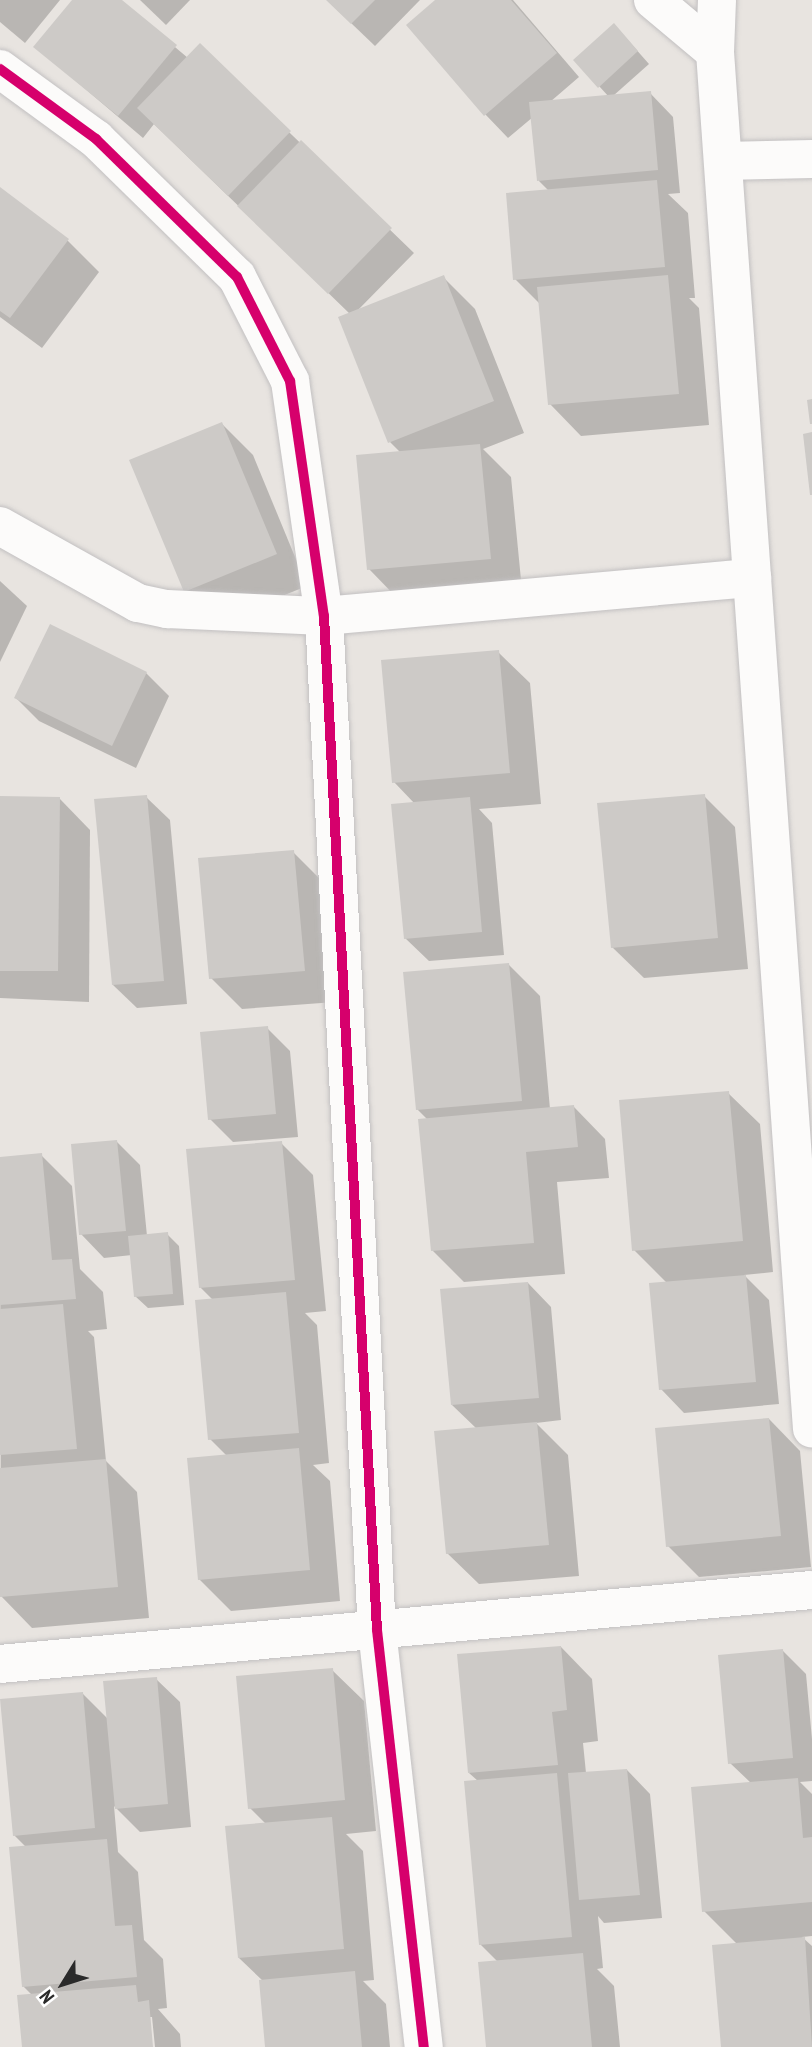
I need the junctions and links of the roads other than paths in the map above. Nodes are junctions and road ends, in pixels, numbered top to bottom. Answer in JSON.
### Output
{"nodes":[{"id":1,"x":653,"y":0,"type":"edge"},
{"id":2,"x":717,"y":0,"type":"edge"},
{"id":3,"x":715,"y":52,"type":"junction"},
{"id":4,"x":0,"y":69,"type":"edge"},
{"id":5,"x":812,"y":159,"type":"edge"},
{"id":6,"x":723,"y":161,"type":"junction"},
{"id":7,"x":0,"y":526,"type":"edge"},
{"id":8,"x":752,"y":578,"type":"junction"},
{"id":9,"x":324,"y":616,"type":"junction"},
{"id":10,"x":812,"y":1429,"type":"edge"},
{"id":11,"x":812,"y":1590,"type":"edge"},
{"id":12,"x":377,"y":1630,"type":"junction"},
{"id":13,"x":0,"y":1664,"type":"edge"},
{"id":14,"x":424,"y":2047,"type":"edge"}],
"edges":[{"from":1,"to":3,"type":"street"},
{"from":2,"to":3,"type":"street"},
{"from":3,"to":6,"type":"street"},
{"from":4,"to":9,"type":"street"},
{"from":5,"to":6,"type":"street"},
{"from":6,"to":8,"type":"street"},
{"from":7,"to":9,"type":"street"},
{"from":8,"to":9,"type":"street"},
{"from":8,"to":10,"type":"street"},
{"from":9,"to":12,"type":"street"},
{"from":11,"to":12,"type":"street"},
{"from":12,"to":13,"type":"street"},
{"from":12,"to":14,"type":"street"}]}
